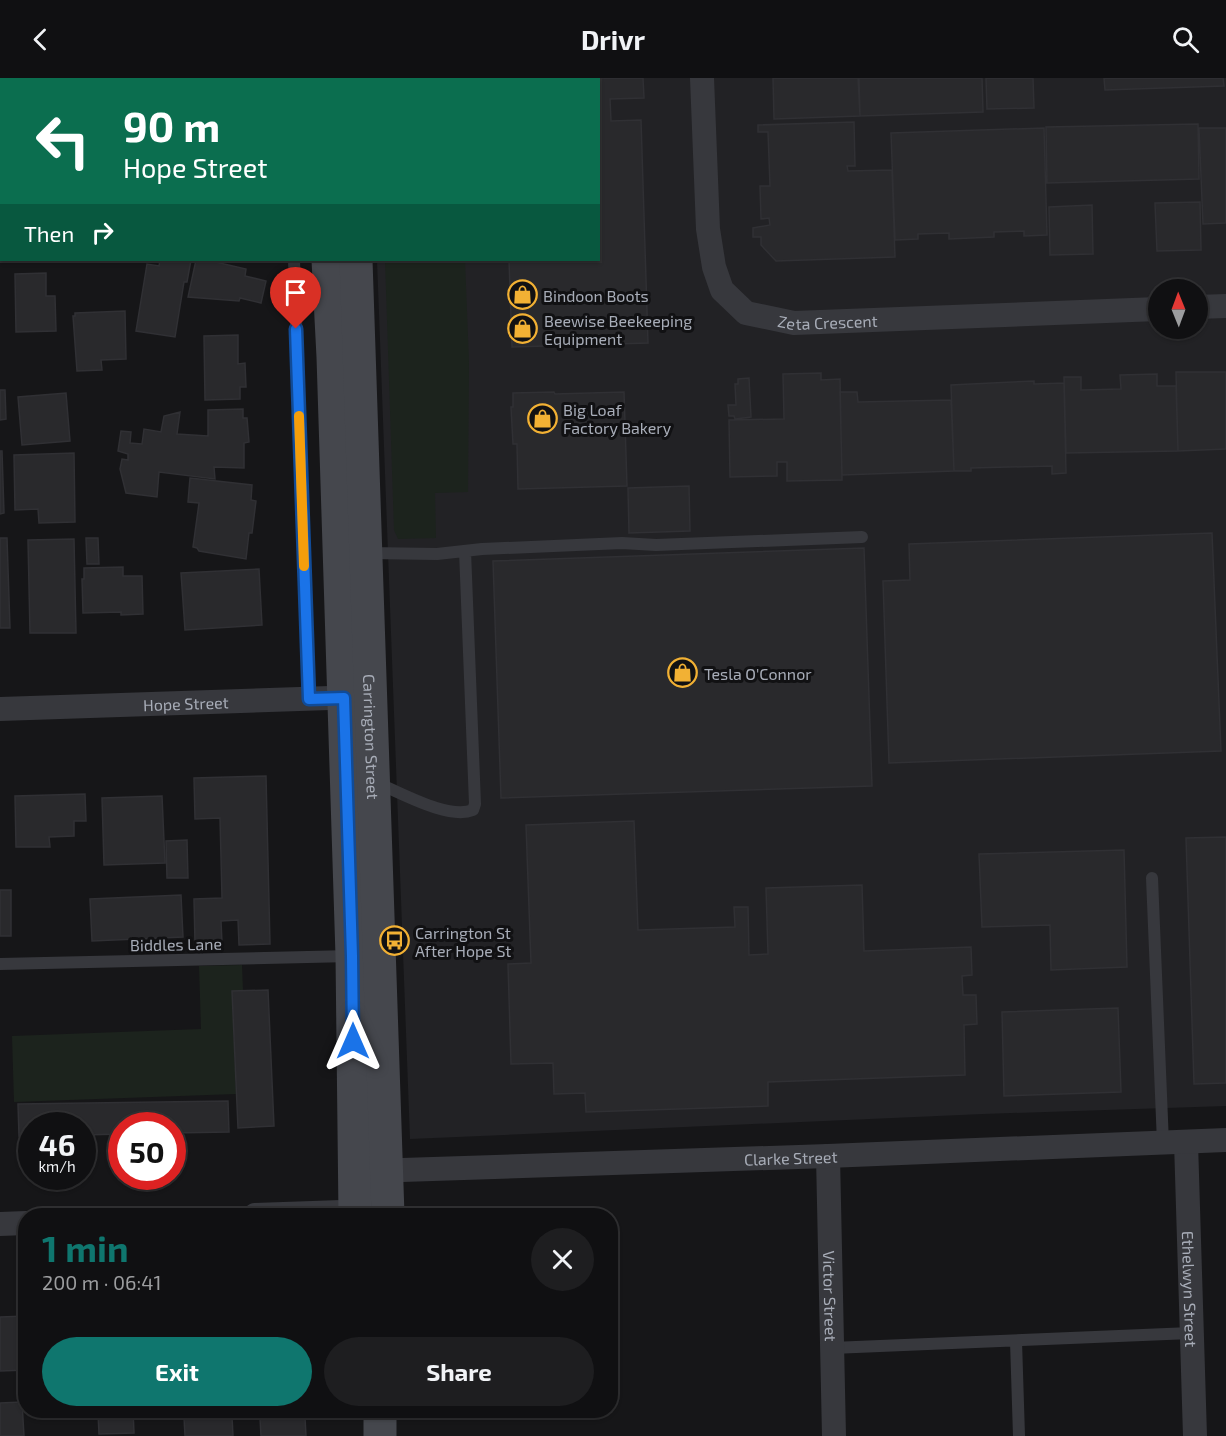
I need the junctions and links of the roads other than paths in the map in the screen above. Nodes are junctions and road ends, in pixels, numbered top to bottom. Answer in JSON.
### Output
{"nodes":[{"id":1,"x":702,"y":78,"type":"edge"},
{"id":2,"x":294,"y":261,"type":"edge"},
{"id":3,"x":328,"y":261,"type":"edge"},
{"id":4,"x":356,"y":261,"type":"edge"},
{"id":5,"x":1226,"y":306,"type":"edge"},
{"id":6,"x":1208,"y":307,"type":"edge"},
{"id":7,"x":1148,"y":309,"type":"edge"},
{"id":8,"x":862,"y":537,"type":"dead end"},
{"id":9,"x":538,"y":547,"type":"junction"},
{"id":10,"x":465,"y":551,"type":"junction"},
{"id":11,"x":366,"y":553,"type":"junction"},
{"id":12,"x":551,"y":559,"type":"dead end"},
{"id":13,"x":358,"y":697,"type":"junction"},
{"id":14,"x":309,"y":699,"type":"junction"},
{"id":15,"x":0,"y":709,"type":"edge"},
{"id":16,"x":374,"y":782,"type":"junction"},
{"id":17,"x":1152,"y":878,"type":"dead end"},
{"id":18,"x":352,"y":956,"type":"junction"},
{"id":19,"x":0,"y":964,"type":"edge"},
{"id":20,"x":1226,"y":1140,"type":"edge"},
{"id":21,"x":1174,"y":1143,"type":"junction"},
{"id":22,"x":828,"y":1156,"type":"junction"},
{"id":23,"x":386,"y":1170,"type":"junction"},
{"id":24,"x":354,"y":1172,"type":"junction"},
{"id":25,"x":354,"y":1208,"type":"edge"},
{"id":26,"x":388,"y":1208,"type":"edge"},
{"id":27,"x":18,"y":1223,"type":"edge"},
{"id":28,"x":0,"y":1224,"type":"edge"},
{"id":29,"x":1191,"y":1333,"type":"junction"},
{"id":30,"x":1016,"y":1341,"type":"junction"},
{"id":31,"x":832,"y":1348,"type":"junction"},
{"id":32,"x":380,"y":1418,"type":"edge"},
{"id":33,"x":380,"y":1436,"type":"edge"},
{"id":34,"x":834,"y":1436,"type":"edge"},
{"id":35,"x":1019,"y":1436,"type":"edge"},
{"id":36,"x":1195,"y":1436,"type":"edge"}],
"edges":[{"from":1,"to":7,"type":"street","name":"Zeta Crescent"},
{"from":2,"to":14,"type":"lane"},
{"from":3,"to":13,"type":"main road","name":"Carrington Street"},
{"from":4,"to":11,"type":"main road","name":"Carrington Street"},
{"from":5,"to":6,"type":"street"},
{"from":8,"to":9,"type":"lane"},
{"from":9,"to":10,"type":"lane"},
{"from":9,"to":12,"type":"lane"},
{"from":10,"to":11,"type":"lane"},
{"from":10,"to":16,"type":"lane"},
{"from":11,"to":13,"type":"main road","name":"Carrington Street"},
{"from":13,"to":14,"type":"street","name":"Hope Street"},
{"from":13,"to":16,"type":"main road","name":"Carrington Street"},
{"from":13,"to":18,"type":"main road","name":"Carrington Street"},
{"from":14,"to":15,"type":"street","name":"Hope Street"},
{"from":16,"to":23,"type":"main road","name":"Carrington Street"},
{"from":17,"to":21,"type":"lane"},
{"from":18,"to":19,"type":"lane","name":"Biddles Lane"},
{"from":18,"to":24,"type":"main road","name":"Carrington Street"},
{"from":20,"to":21,"type":"street","name":"Clarke Street"},
{"from":21,"to":22,"type":"street","name":"Clarke Street"},
{"from":21,"to":29,"type":"street","name":"Ethelwyn Street"},
{"from":22,"to":23,"type":"street","name":"Clarke Street"},
{"from":22,"to":31,"type":"street","name":"Victor Street"},
{"from":23,"to":24,"type":"street","name":"Clarke Street"},
{"from":23,"to":26,"type":"main road","name":"Carrington Street"},
{"from":24,"to":25,"type":"main road","name":"Carrington Street"},
{"from":27,"to":28,"type":"street"},
{"from":29,"to":30,"type":"lane"},
{"from":29,"to":36,"type":"street","name":"Ethelwyn Street"},
{"from":30,"to":31,"type":"lane"},
{"from":30,"to":35,"type":"lane"},
{"from":31,"to":34,"type":"street","name":"Victor Street"},
{"from":32,"to":33,"type":"main road"}]}
